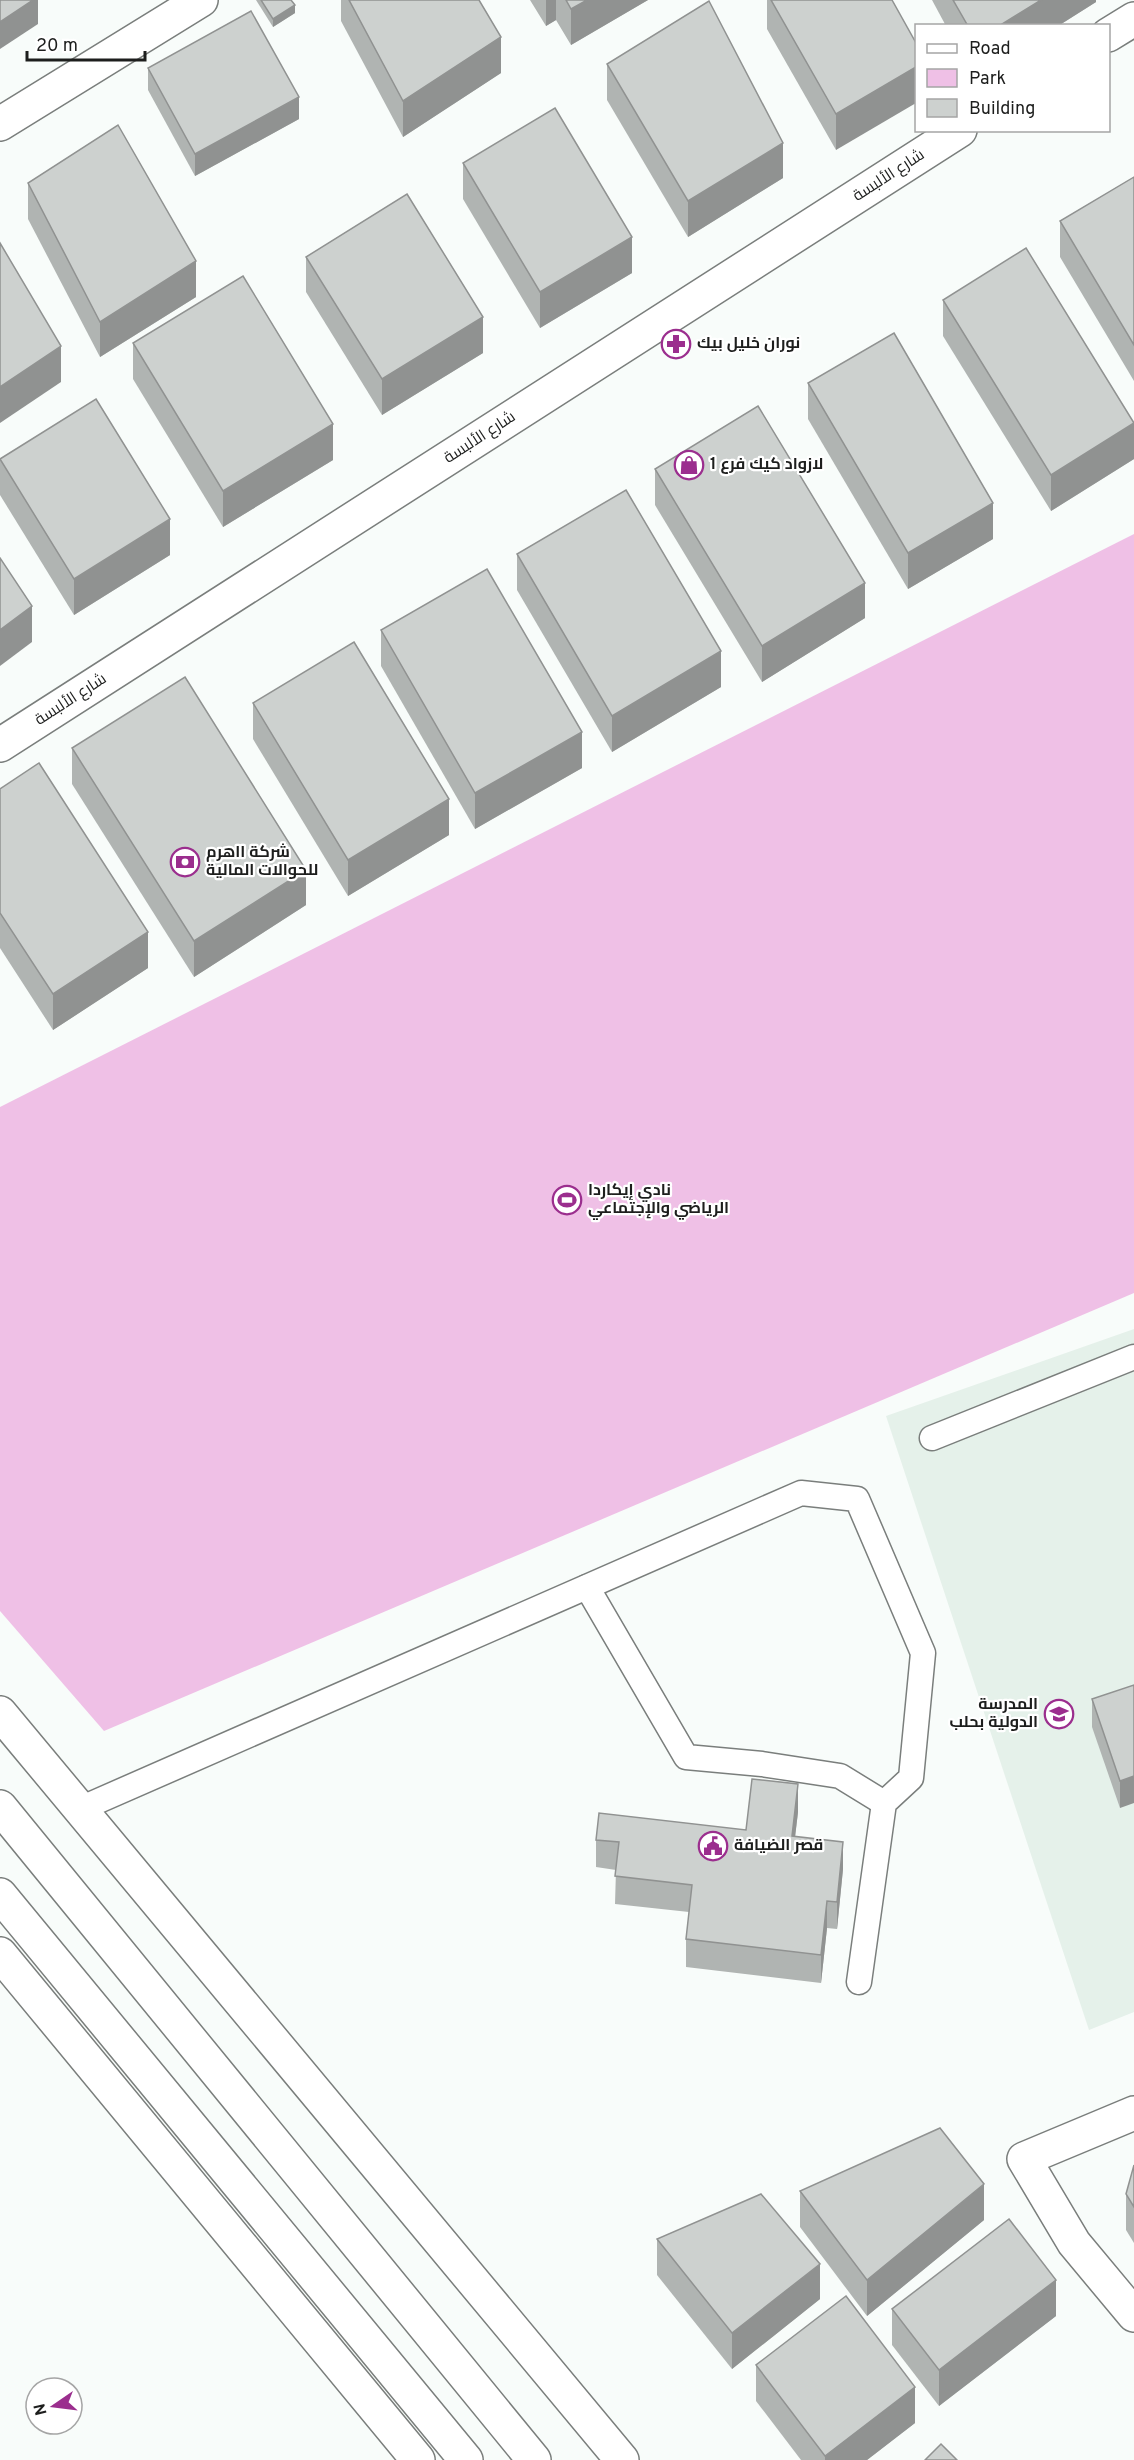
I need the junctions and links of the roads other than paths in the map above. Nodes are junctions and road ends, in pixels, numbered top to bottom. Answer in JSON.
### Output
{"nodes":[{"id":1,"x":201,"y":0,"type":"edge"},
{"id":2,"x":0,"y":124,"type":"edge"},
{"id":3,"x":957,"y":132,"type":"edge"},
{"id":4,"x":0,"y":745,"type":"edge"},
{"id":5,"x":1134,"y":1357,"type":"edge"},
{"id":6,"x":932,"y":1438,"type":"dead end"},
{"id":7,"x":587,"y":1587,"type":"junction"},
{"id":8,"x":0,"y":1713,"type":"edge"},
{"id":9,"x":884,"y":1803,"type":"junction"},
{"id":10,"x":0,"y":1807,"type":"edge"},
{"id":11,"x":80,"y":1809,"type":"junction"},
{"id":12,"x":0,"y":1895,"type":"edge"},
{"id":13,"x":0,"y":1954,"type":"edge"},
{"id":14,"x":859,"y":1982,"type":"dead end"},
{"id":15,"x":1134,"y":2112,"type":"edge"},
{"id":16,"x":1134,"y":2315,"type":"edge"},
{"id":17,"x":418,"y":2460,"type":"edge"},
{"id":18,"x":466,"y":2460,"type":"edge"},
{"id":19,"x":534,"y":2460,"type":"edge"},
{"id":20,"x":622,"y":2460,"type":"edge"}],
"edges":[{"from":1,"to":2,"type":"main road"},
{"from":3,"to":4,"type":"main road","name":"شارع الألبسة"},
{"from":5,"to":6,"type":"lane"},
{"from":7,"to":9,"type":"lane"},
{"from":7,"to":9,"type":"lane"},
{"from":7,"to":11,"type":"lane"},
{"from":8,"to":11,"type":"main road"},
{"from":9,"to":14,"type":"lane"},
{"from":10,"to":19,"type":"main road"},
{"from":11,"to":20,"type":"main road"},
{"from":12,"to":18,"type":"main road"},
{"from":13,"to":17,"type":"main road"},
{"from":15,"to":16,"type":"main road"}]}
